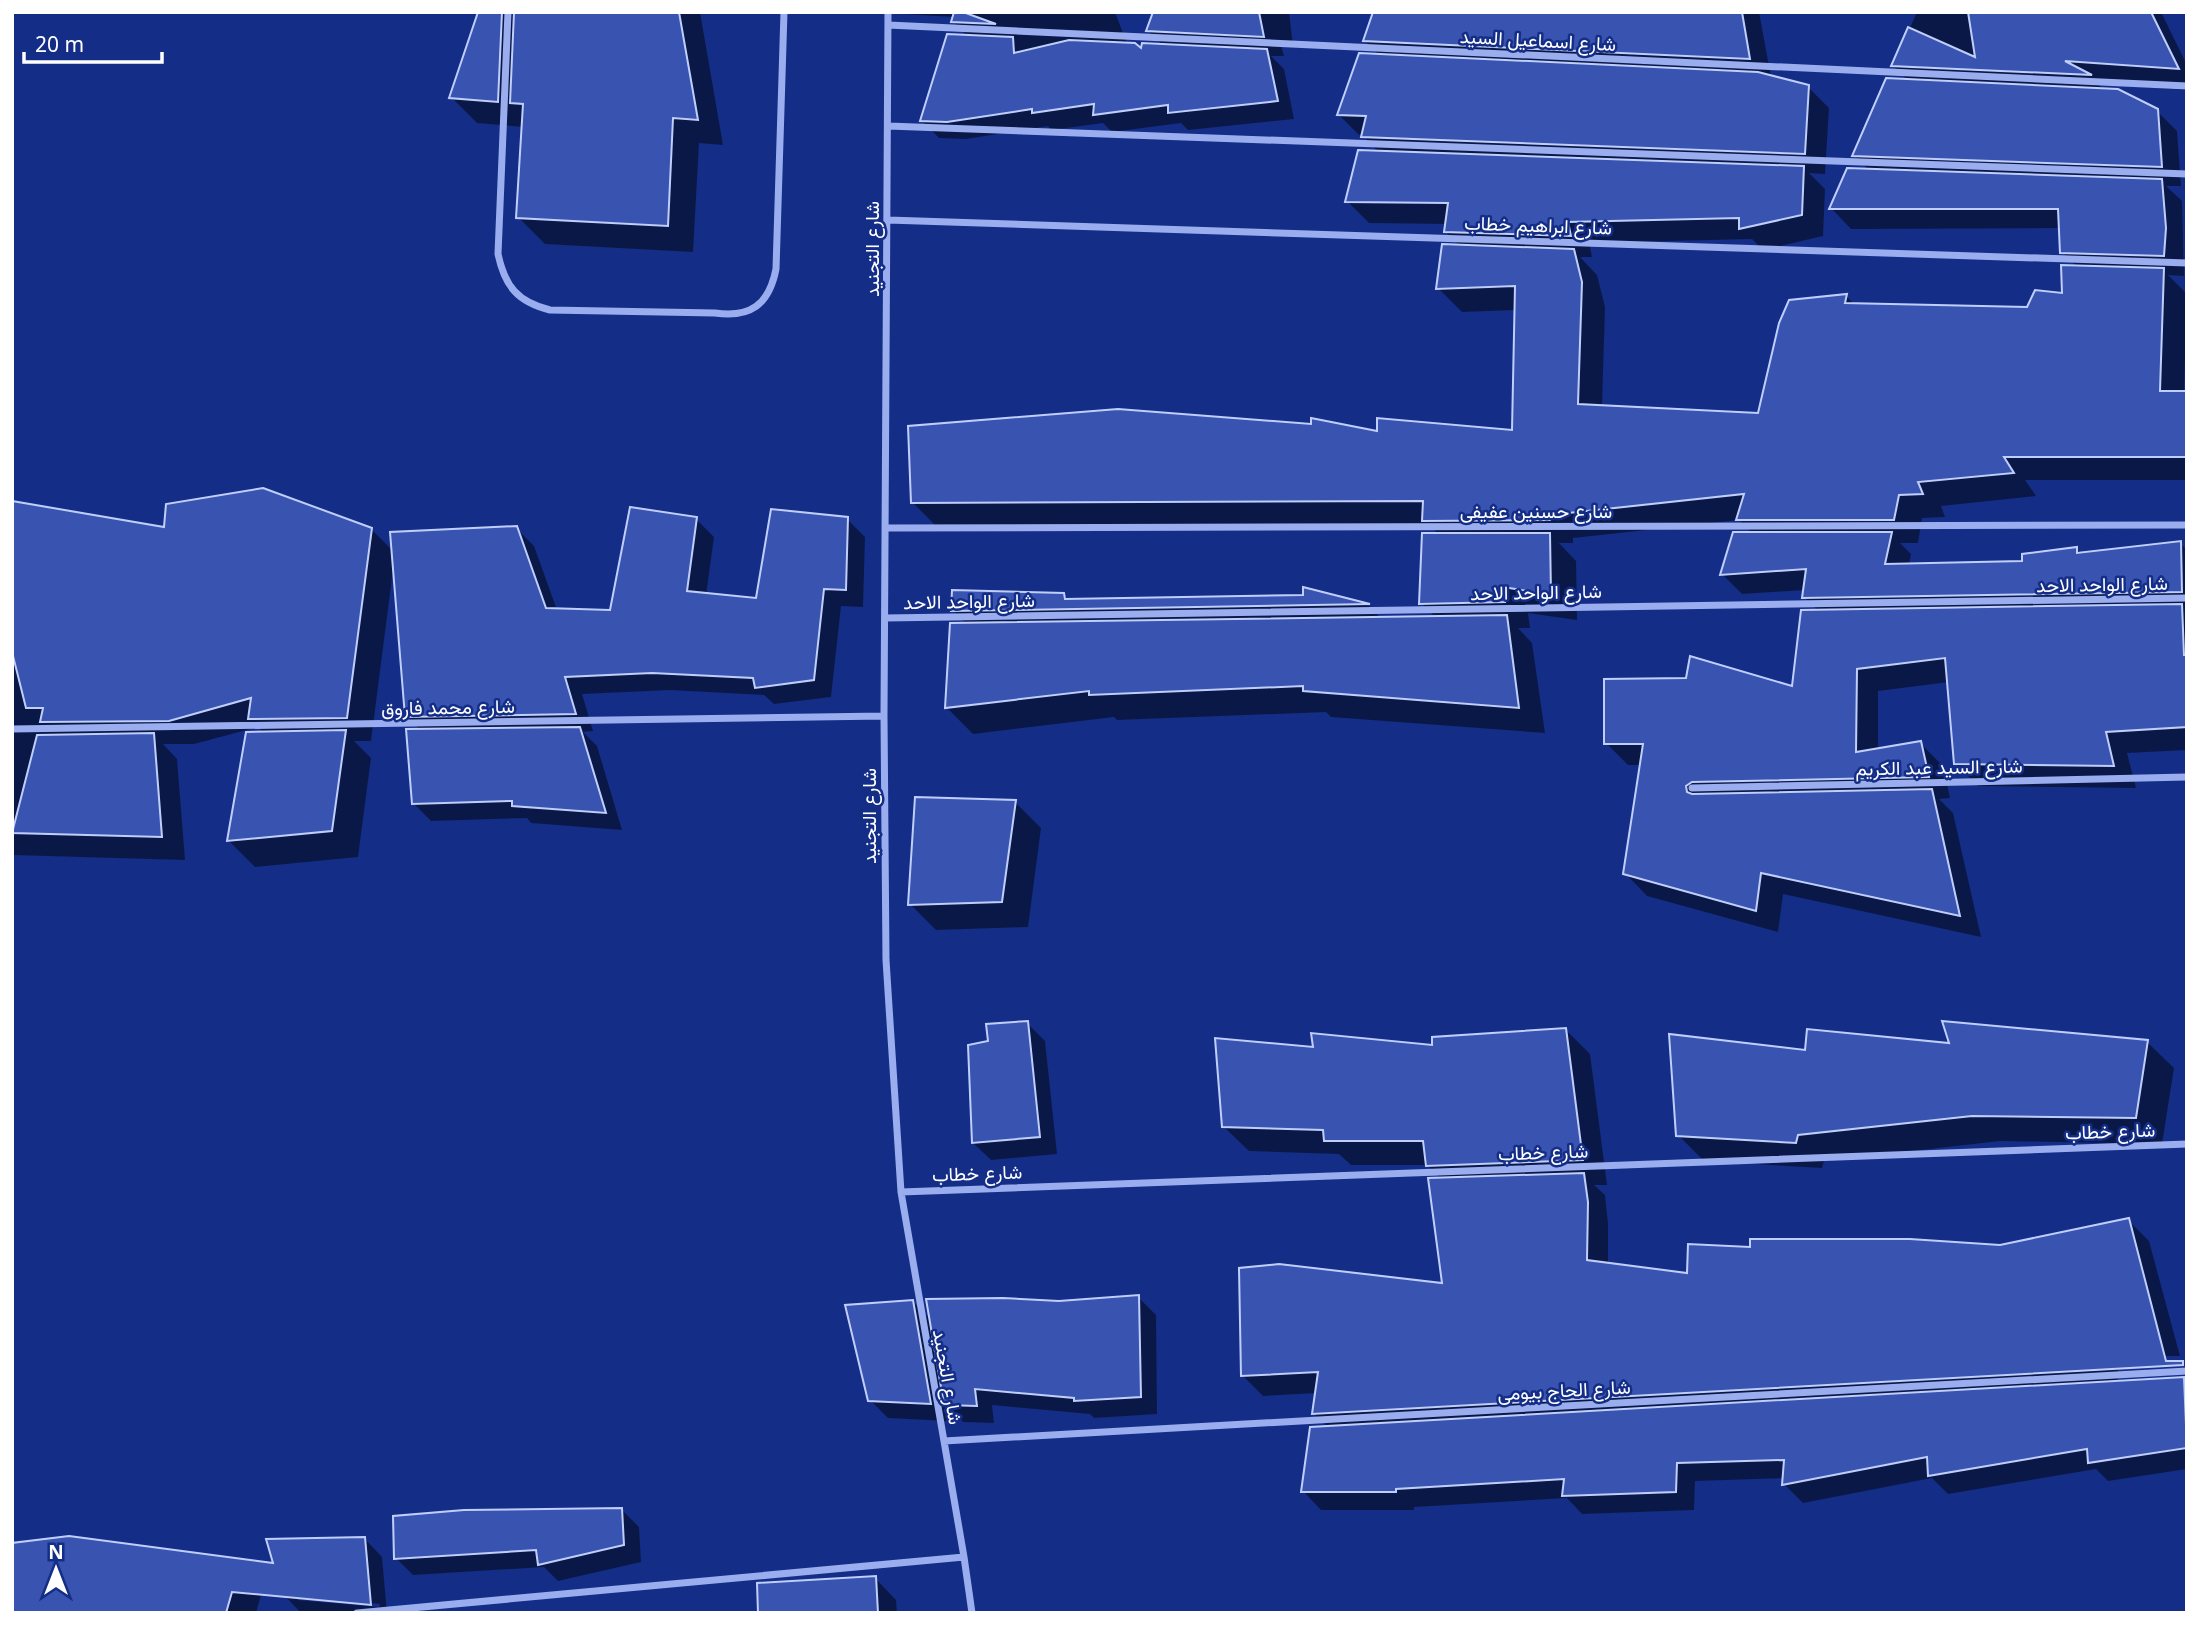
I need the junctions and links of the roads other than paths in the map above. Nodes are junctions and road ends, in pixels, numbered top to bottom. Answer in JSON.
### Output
{"nodes":[{"id":1,"x":508,"y":12,"type":"edge"},
{"id":2,"x":784,"y":12,"type":"edge"},
{"id":3,"x":888,"y":12,"type":"edge"},
{"id":4,"x":888,"y":25,"type":"junction"},
{"id":5,"x":2187,"y":86,"type":"edge"},
{"id":6,"x":888,"y":126,"type":"junction"},
{"id":7,"x":2187,"y":174,"type":"edge"},
{"id":8,"x":888,"y":220,"type":"junction"},
{"id":9,"x":2187,"y":263,"type":"edge"},
{"id":10,"x":2187,"y":525,"type":"edge"},
{"id":11,"x":886,"y":528,"type":"junction"},
{"id":12,"x":2187,"y":598,"type":"edge"},
{"id":13,"x":885,"y":618,"type":"junction"},
{"id":14,"x":884,"y":716,"type":"junction"},
{"id":15,"x":12,"y":729,"type":"edge"},
{"id":16,"x":2187,"y":777,"type":"edge"},
{"id":17,"x":1692,"y":788,"type":"dead end"},
{"id":18,"x":2187,"y":1144,"type":"edge"},
{"id":19,"x":901,"y":1192,"type":"junction"},
{"id":20,"x":2187,"y":1371,"type":"edge"},
{"id":21,"x":944,"y":1441,"type":"junction"},
{"id":22,"x":964,"y":1557,"type":"junction"},
{"id":23,"x":357,"y":1613,"type":"edge"},
{"id":24,"x":972,"y":1613,"type":"edge"}],
"edges":[{"from":1,"to":2,"type":"street"},
{"from":3,"to":4,"type":"street","name":"شارع التجنيد"},
{"from":4,"to":5,"type":"street","name":"شارع اسماعيل السيد"},
{"from":4,"to":6,"type":"street","name":"شارع التجنيد"},
{"from":6,"to":7,"type":"street"},
{"from":6,"to":8,"type":"street","name":"شارع التجنيد"},
{"from":8,"to":9,"type":"street","name":"شارع ابراهيم خطاب"},
{"from":8,"to":11,"type":"street","name":"شارع التجنيد"},
{"from":10,"to":11,"type":"street","name":"شارع حسنين عفيفى"},
{"from":11,"to":13,"type":"street","name":"شارع التجنيد"},
{"from":12,"to":13,"type":"street","name":"شارع الواحد الاحد"},
{"from":13,"to":14,"type":"street","name":"شارع التجنيد"},
{"from":14,"to":15,"type":"street","name":"شارع محمد فاروق"},
{"from":14,"to":19,"type":"street","name":"شارع التجنيد"},
{"from":16,"to":17,"type":"street","name":"شارع السيد عبد الكريم"},
{"from":18,"to":19,"type":"street","name":"شارع خطاب"},
{"from":19,"to":21,"type":"street","name":"شارع التجنيد"},
{"from":20,"to":21,"type":"street","name":"شارع الحاج بيومى"},
{"from":21,"to":22,"type":"street","name":"شارع التجنيد"},
{"from":22,"to":23,"type":"street"},
{"from":22,"to":24,"type":"street","name":"شارع التجنيد"}]}
